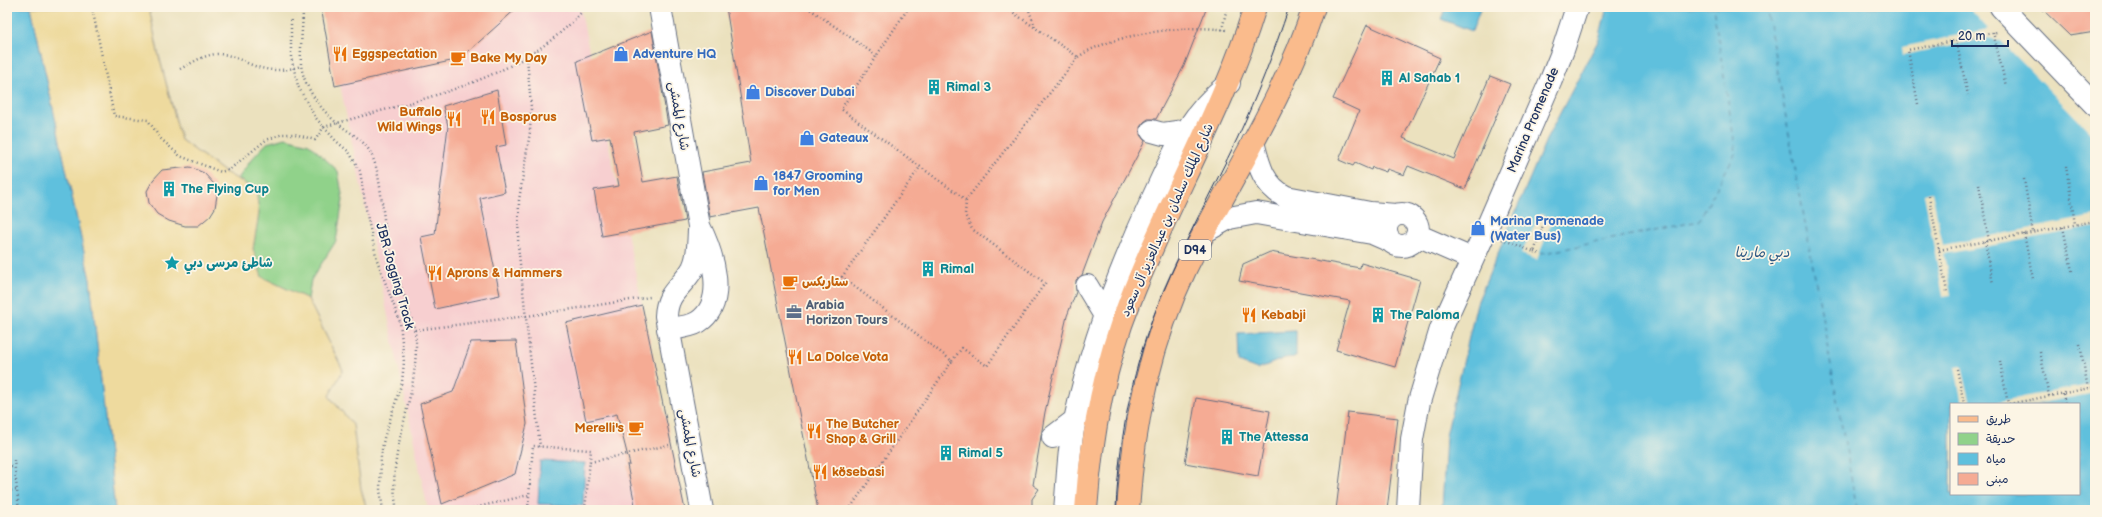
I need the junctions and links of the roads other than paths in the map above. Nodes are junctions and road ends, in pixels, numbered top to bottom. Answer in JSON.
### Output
{"nodes":[{"id":1,"x":660,"y":7,"type":"edge"},
{"id":2,"x":1255,"y":7,"type":"edge"},
{"id":3,"x":1314,"y":7,"type":"edge"},
{"id":4,"x":1577,"y":7,"type":"edge"},
{"id":5,"x":2001,"y":7,"type":"edge"},
{"id":6,"x":1229,"y":83,"type":"junction"},
{"id":7,"x":2095,"y":105,"type":"edge"},
{"id":8,"x":1184,"y":132,"type":"junction"},
{"id":9,"x":1252,"y":142,"type":"junction"},
{"id":10,"x":1170,"y":162,"type":"junction"},
{"id":11,"x":1396,"y":215,"type":"junction"},
{"id":12,"x":699,"y":226,"type":"junction"},
{"id":13,"x":1204,"y":232,"type":"junction"},
{"id":14,"x":1417,"y":234,"type":"junction"},
{"id":15,"x":1388,"y":240,"type":"junction"},
{"id":16,"x":1472,"y":259,"type":"junction"},
{"id":17,"x":1087,"y":286,"type":"dead end"},
{"id":18,"x":1104,"y":314,"type":"junction"},
{"id":19,"x":668,"y":329,"type":"junction"},
{"id":20,"x":1074,"y":421,"type":"junction"},
{"id":21,"x":1054,"y":437,"type":"dead end"},
{"id":22,"x":702,"y":510,"type":"edge"},
{"id":23,"x":1065,"y":510,"type":"edge"},
{"id":24,"x":1086,"y":510,"type":"edge"},
{"id":25,"x":1128,"y":510,"type":"edge"},
{"id":26,"x":1408,"y":510,"type":"edge"}],
"edges":[{"from":1,"to":12,"type":"street","name":"شارع الممشى"},
{"from":2,"to":6,"type":"main road","name":"شارع الملك سلمان بن عبدالعزيز آل سعود"},
{"from":3,"to":9,"type":"main road","number":"D94"},
{"from":4,"to":16,"type":"street","name":"Marina Promenade"},
{"from":5,"to":7,"type":"street"},
{"from":6,"to":8,"type":"street"},
{"from":6,"to":24,"type":"main road","name":"شارع الملك سلمان بن عبدالعزيز آل سعود"},
{"from":8,"to":10,"type":"street"},
{"from":8,"to":10,"type":"street"},
{"from":9,"to":11,"type":"street"},
{"from":9,"to":13,"type":"main road","number":"D94"},
{"from":10,"to":18,"type":"street"},
{"from":11,"to":14,"type":"street"},
{"from":11,"to":15,"type":"street"},
{"from":12,"to":19,"type":"street","name":"شارع الممشى"},
{"from":12,"to":19,"type":"street","name":"شارع الممشى"},
{"from":13,"to":15,"type":"street"},
{"from":13,"to":25,"type":"main road","number":"D94"},
{"from":14,"to":15,"type":"street"},
{"from":14,"to":16,"type":"street"},
{"from":16,"to":26,"type":"street","name":"Marina Promenade"},
{"from":17,"to":18,"type":"street"},
{"from":18,"to":20,"type":"street"},
{"from":19,"to":22,"type":"street","name":"شارع الممشى"},
{"from":20,"to":21,"type":"street"},
{"from":20,"to":23,"type":"street"}]}
